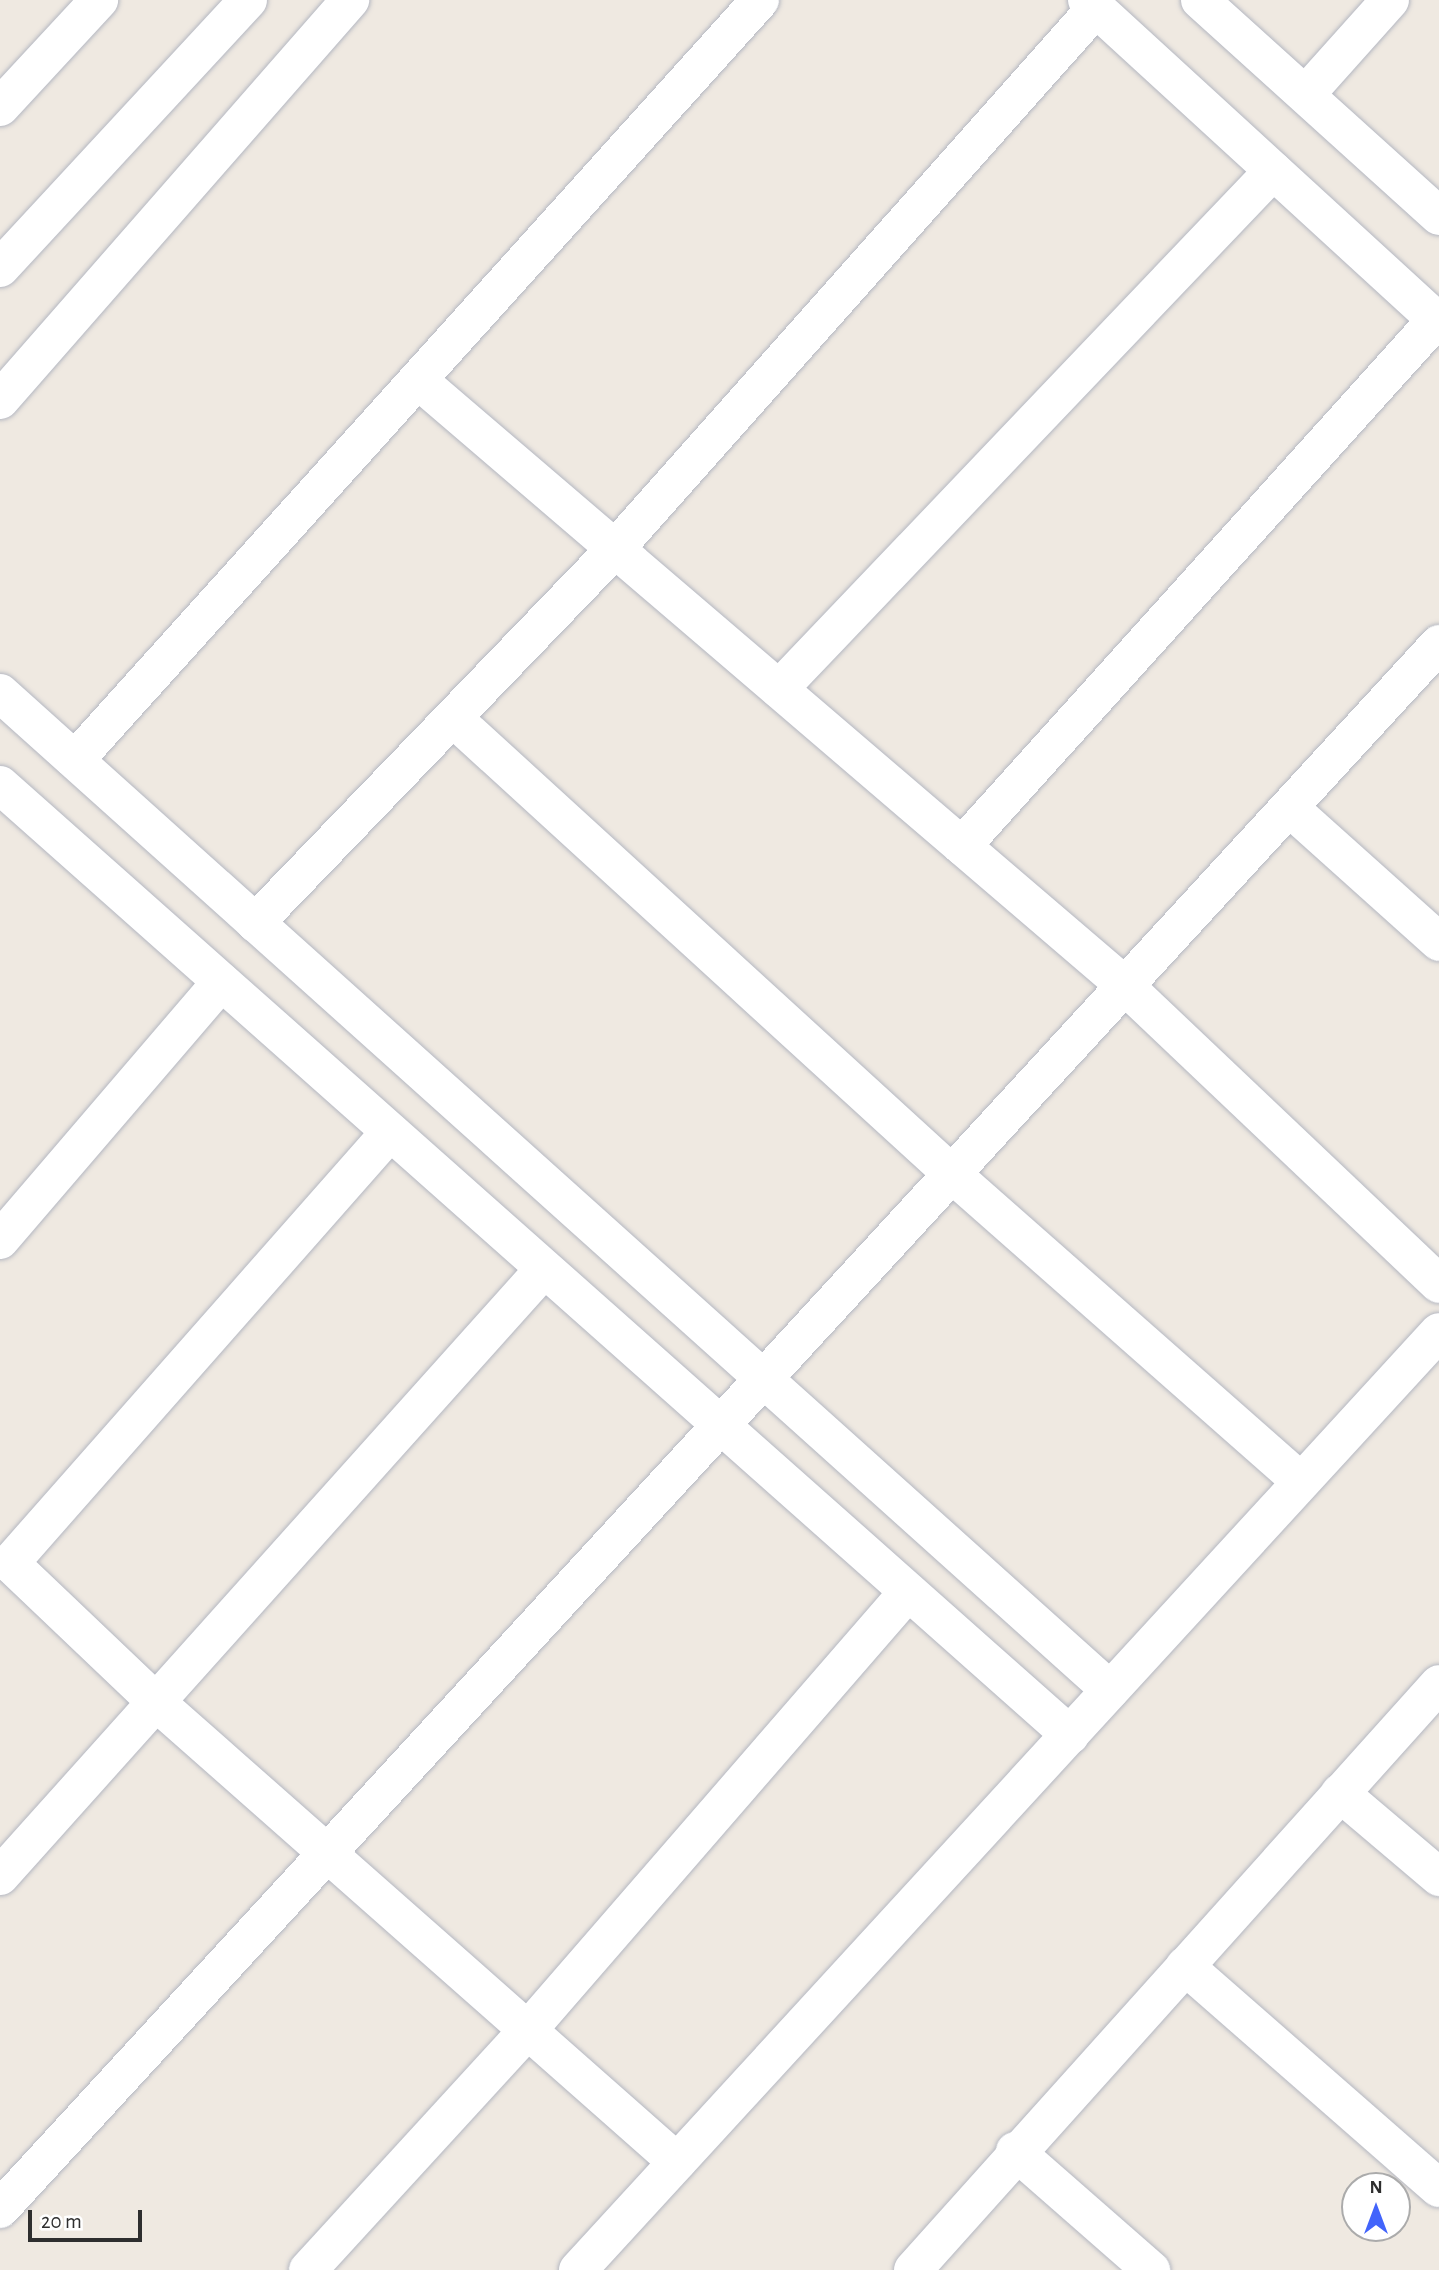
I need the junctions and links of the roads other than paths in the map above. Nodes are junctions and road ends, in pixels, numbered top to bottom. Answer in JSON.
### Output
{"nodes":[{"id":1,"x":99,"y":0,"type":"edge"},
{"id":2,"x":248,"y":0,"type":"edge"},
{"id":3,"x":350,"y":0,"type":"edge"},
{"id":4,"x":760,"y":0,"type":"edge"},
{"id":5,"x":1200,"y":0,"type":"edge"},
{"id":6,"x":1390,"y":0,"type":"edge"},
{"id":7,"x":1092,"y":4,"type":"edge"},
{"id":8,"x":1306,"y":94,"type":"junction"},
{"id":9,"x":0,"y":107,"type":"edge"},
{"id":10,"x":1273,"y":171,"type":"junction"},
{"id":11,"x":1439,"y":216,"type":"edge"},
{"id":12,"x":0,"y":268,"type":"edge"},
{"id":13,"x":1438,"y":321,"type":"edge"},
{"id":14,"x":418,"y":380,"type":"junction"},
{"id":15,"x":0,"y":400,"type":"edge"},
{"id":16,"x":615,"y":549,"type":"junction"},
{"id":17,"x":1436,"y":654,"type":"edge"},
{"id":18,"x":779,"y":689,"type":"junction"},
{"id":19,"x":0,"y":693,"type":"edge"},
{"id":20,"x":453,"y":718,"type":"junction"},
{"id":21,"x":75,"y":760,"type":"junction"},
{"id":22,"x":0,"y":785,"type":"edge"},
{"id":23,"x":1291,"y":809,"type":"junction"},
{"id":24,"x":962,"y":846,"type":"junction"},
{"id":25,"x":256,"y":923,"type":"junction"},
{"id":26,"x":1439,"y":942,"type":"edge"},
{"id":27,"x":221,"y":982,"type":"junction"},
{"id":28,"x":1122,"y":984,"type":"junction"},
{"id":29,"x":390,"y":1132,"type":"junction"},
{"id":30,"x":952,"y":1174,"type":"junction"},
{"id":31,"x":0,"y":1240,"type":"edge"},
{"id":32,"x":544,"y":1269,"type":"junction"},
{"id":33,"x":1439,"y":1284,"type":"edge"},
{"id":34,"x":1439,"y":1332,"type":"edge"},
{"id":35,"x":761,"y":1377,"type":"junction"},
{"id":36,"x":719,"y":1424,"type":"junction"},
{"id":37,"x":1301,"y":1482,"type":"junction"},
{"id":38,"x":5,"y":1558,"type":"edge"},
{"id":39,"x":908,"y":1592,"type":"junction"},
{"id":40,"x":1439,"y":1684,"type":"edge"},
{"id":41,"x":1110,"y":1690,"type":"junction"},
{"id":42,"x":156,"y":1702,"type":"junction"},
{"id":43,"x":1070,"y":1735,"type":"junction"},
{"id":44,"x":1340,"y":1793,"type":"junction"},
{"id":45,"x":328,"y":1851,"type":"junction"},
{"id":46,"x":0,"y":1876,"type":"edge"},
{"id":47,"x":1439,"y":1877,"type":"edge"},
{"id":48,"x":1185,"y":1966,"type":"junction"},
{"id":49,"x":528,"y":2030,"type":"junction"},
{"id":50,"x":1015,"y":2151,"type":"junction"},
{"id":51,"x":677,"y":2162,"type":"junction"},
{"id":52,"x":1439,"y":2188,"type":"edge"},
{"id":53,"x":0,"y":2209,"type":"edge"},
{"id":54,"x":308,"y":2270,"type":"edge"},
{"id":55,"x":578,"y":2270,"type":"edge"},
{"id":56,"x":913,"y":2270,"type":"edge"},
{"id":57,"x":1151,"y":2270,"type":"edge"}],
"edges":[{"from":1,"to":9,"type":"street"},
{"from":2,"to":12,"type":"street"},
{"from":3,"to":15,"type":"street"},
{"from":4,"to":14,"type":"street"},
{"from":5,"to":8,"type":"street"},
{"from":6,"to":8,"type":"street"},
{"from":7,"to":10,"type":"street"},
{"from":7,"to":16,"type":"street"},
{"from":8,"to":11,"type":"street"},
{"from":10,"to":13,"type":"street"},
{"from":10,"to":18,"type":"street"},
{"from":13,"to":24,"type":"street"},
{"from":14,"to":16,"type":"street"},
{"from":14,"to":21,"type":"street"},
{"from":16,"to":18,"type":"street"},
{"from":16,"to":20,"type":"street"},
{"from":17,"to":23,"type":"street"},
{"from":18,"to":24,"type":"street"},
{"from":19,"to":21,"type":"street"},
{"from":20,"to":25,"type":"street"},
{"from":20,"to":30,"type":"street"},
{"from":21,"to":25,"type":"street"},
{"from":22,"to":27,"type":"street"},
{"from":23,"to":26,"type":"street"},
{"from":23,"to":28,"type":"street"},
{"from":24,"to":28,"type":"street"},
{"from":25,"to":35,"type":"street"},
{"from":27,"to":29,"type":"street"},
{"from":27,"to":31,"type":"street"},
{"from":28,"to":30,"type":"street"},
{"from":28,"to":33,"type":"street"},
{"from":29,"to":32,"type":"street"},
{"from":29,"to":38,"type":"street"},
{"from":30,"to":35,"type":"street"},
{"from":30,"to":37,"type":"street"},
{"from":32,"to":36,"type":"street"},
{"from":32,"to":42,"type":"street"},
{"from":34,"to":37,"type":"street"},
{"from":35,"to":36,"type":"street"},
{"from":35,"to":41,"type":"street"},
{"from":36,"to":39,"type":"street"},
{"from":36,"to":45,"type":"street"},
{"from":37,"to":41,"type":"street"},
{"from":38,"to":42,"type":"street"},
{"from":39,"to":43,"type":"street"},
{"from":39,"to":49,"type":"street"},
{"from":40,"to":44,"type":"street"},
{"from":41,"to":43,"type":"street"},
{"from":42,"to":45,"type":"street"},
{"from":42,"to":46,"type":"street"},
{"from":43,"to":51,"type":"street"},
{"from":44,"to":47,"type":"street"},
{"from":44,"to":48,"type":"street"},
{"from":45,"to":49,"type":"street"},
{"from":45,"to":53,"type":"street"},
{"from":48,"to":50,"type":"street"},
{"from":48,"to":52,"type":"street"},
{"from":49,"to":51,"type":"street"},
{"from":49,"to":54,"type":"street"},
{"from":50,"to":56,"type":"street"},
{"from":50,"to":57,"type":"street"},
{"from":51,"to":55,"type":"street"}]}
